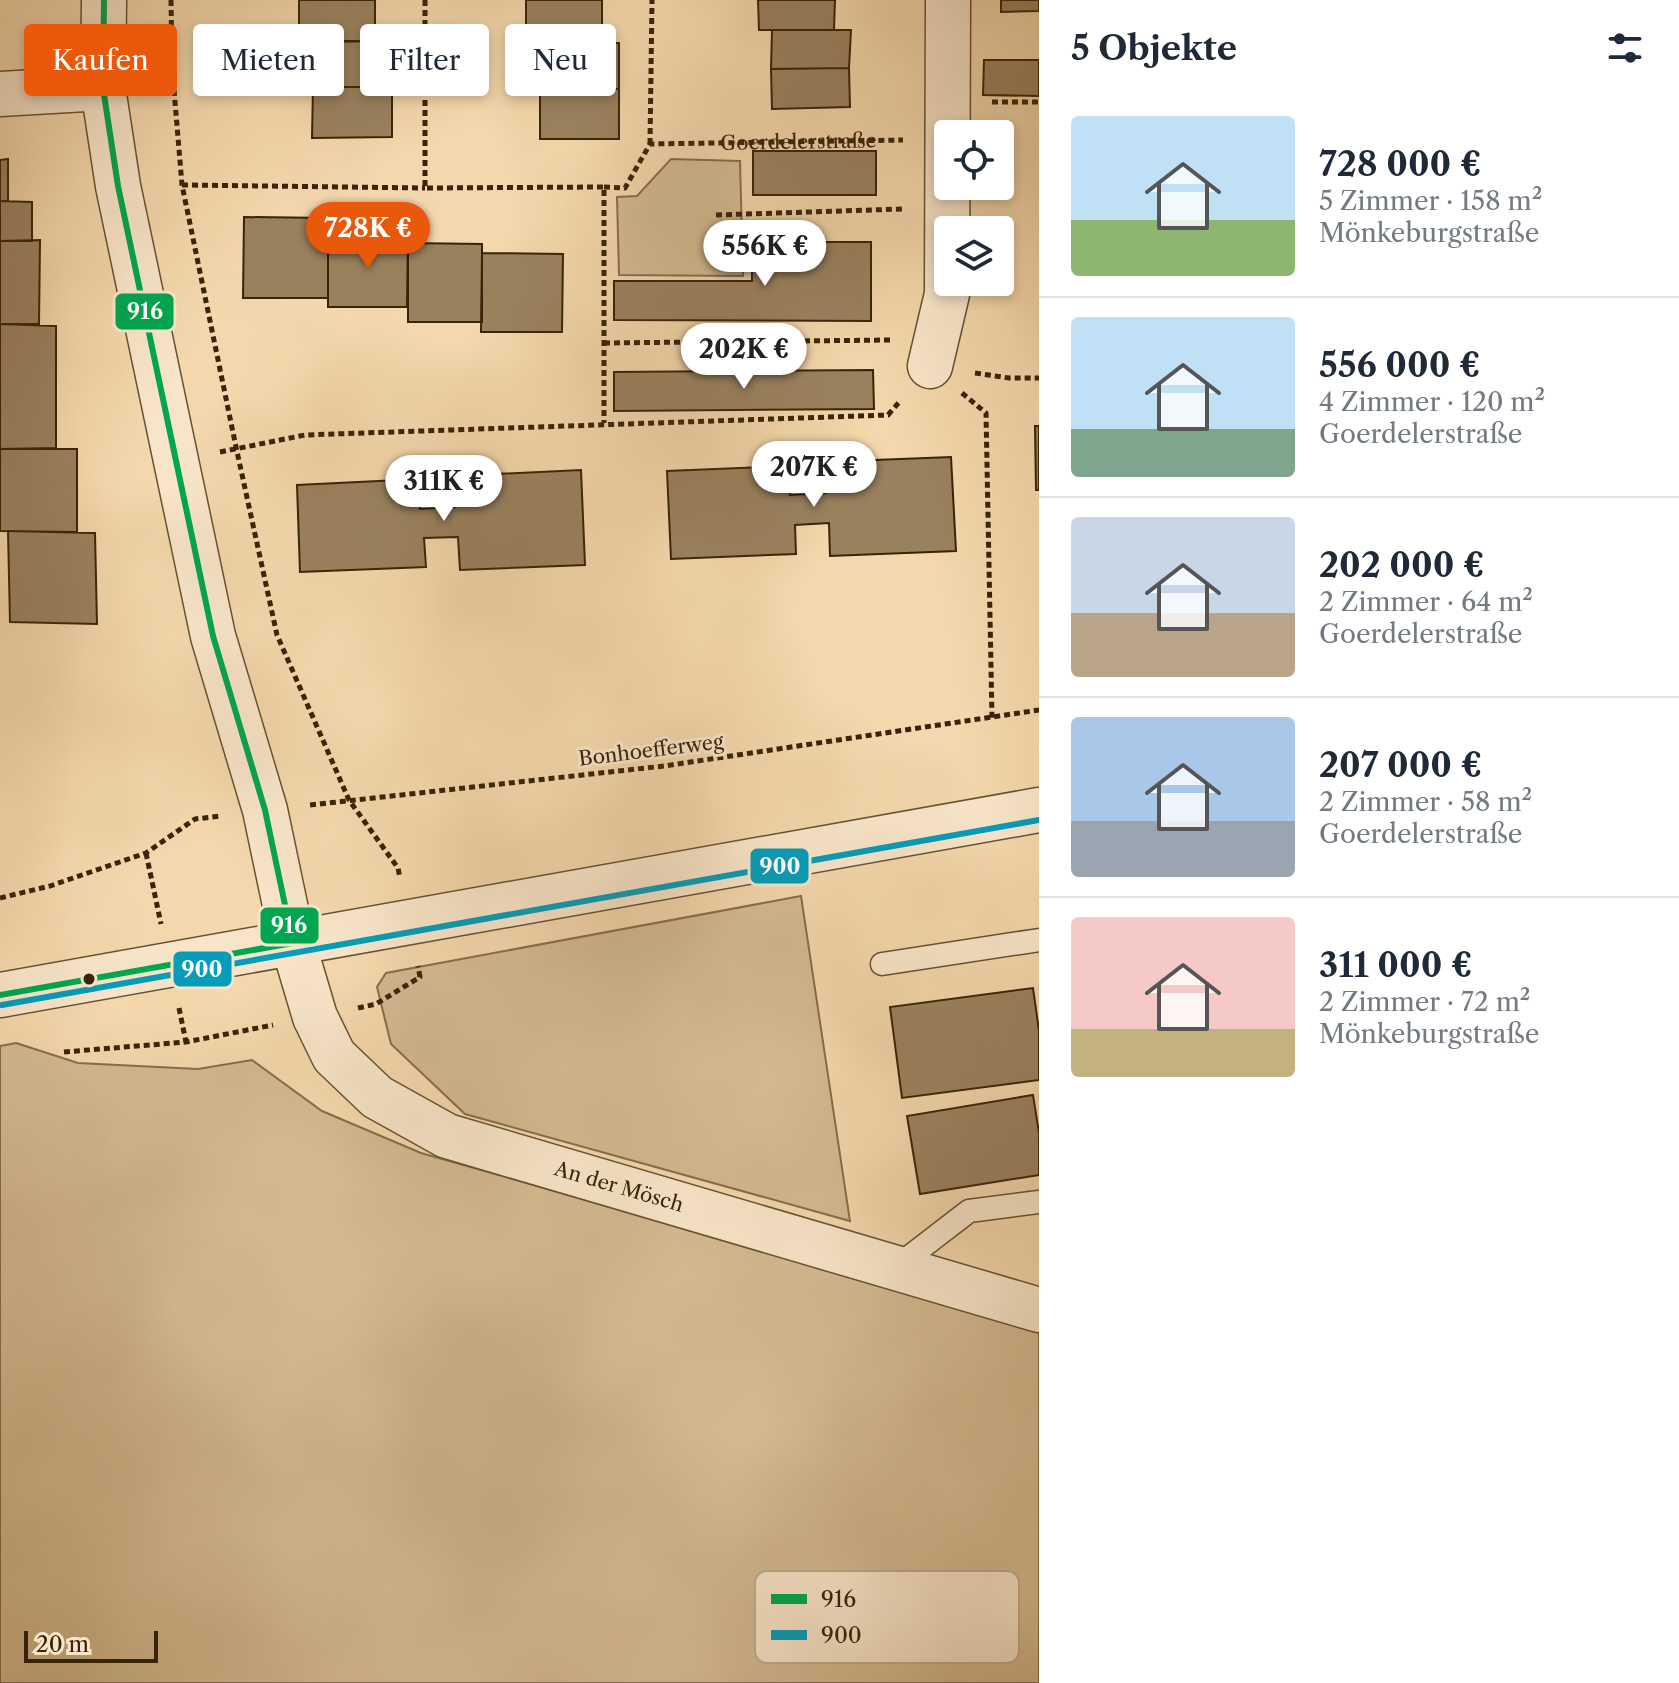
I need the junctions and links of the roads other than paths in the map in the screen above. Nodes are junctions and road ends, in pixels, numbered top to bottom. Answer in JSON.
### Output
{"nodes":[{"id":1,"x":104,"y":0,"type":"edge"},
{"id":2,"x":948,"y":0,"type":"edge"},
{"id":3,"x":104,"y":24,"type":"edge"},
{"id":4,"x":24,"y":93,"type":"edge"},
{"id":5,"x":0,"y":94,"type":"edge"},
{"id":6,"x":104,"y":96,"type":"edge"},
{"id":7,"x":948,"y":120,"type":"edge"},
{"id":8,"x":947,"y":200,"type":"edge"},
{"id":9,"x":934,"y":353,"type":"road end"},
{"id":10,"x":1039,"y":810,"type":"edge"},
{"id":11,"x":1039,"y":940,"type":"edge"},
{"id":12,"x":293,"y":943,"type":"junction"},
{"id":13,"x":882,"y":964,"type":"dead end"},
{"id":14,"x":0,"y":995,"type":"edge"},
{"id":15,"x":1039,"y":1202,"type":"edge"},
{"id":16,"x":895,"y":1268,"type":"junction"},
{"id":17,"x":1039,"y":1310,"type":"edge"}],
"edges":[{"from":1,"to":3,"type":"street","name":"An der Mösch"},
{"from":2,"to":7,"type":"street"},
{"from":4,"to":5,"type":"street"},
{"from":6,"to":12,"type":"street","name":"An der Mösch"},
{"from":8,"to":9,"type":"street"},
{"from":10,"to":12,"type":"street"},
{"from":11,"to":13,"type":"lane"},
{"from":12,"to":14,"type":"street"},
{"from":12,"to":16,"type":"street","name":"An der Mösch"},
{"from":15,"to":16,"type":"lane"},
{"from":16,"to":17,"type":"street","name":"An der Mösch"}]}
